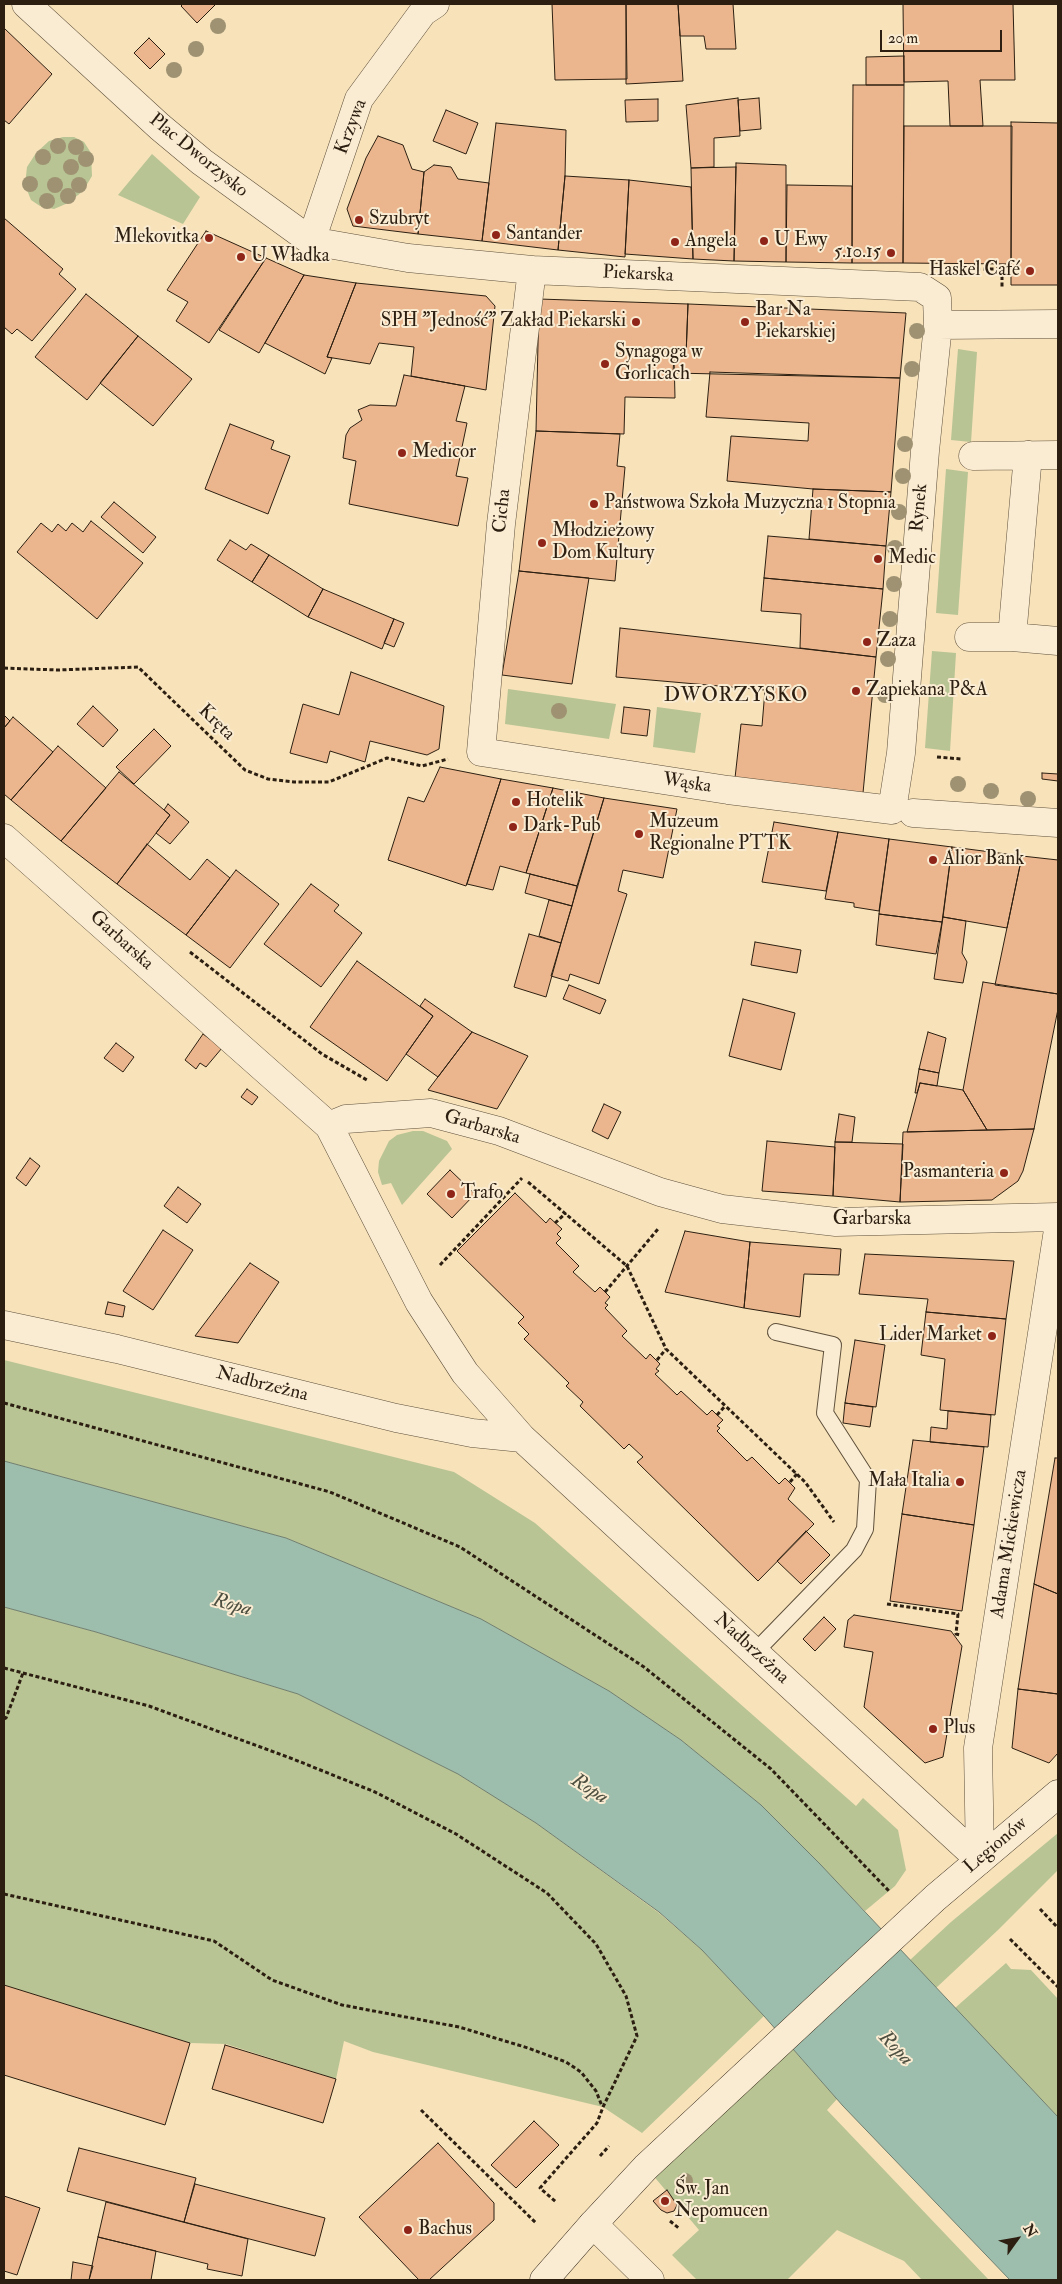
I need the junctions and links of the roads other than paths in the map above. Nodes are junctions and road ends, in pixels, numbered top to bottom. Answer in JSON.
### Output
{"nodes":[{"id":1,"x":26,"y":4,"type":"edge"},
{"id":2,"x":435,"y":4,"type":"edge"},
{"id":3,"x":311,"y":241,"type":"junction"},
{"id":4,"x":532,"y":270,"type":"junction"},
{"id":5,"x":1058,"y":324,"type":"edge"},
{"id":6,"x":938,"y":325,"type":"junction"},
{"id":7,"x":1058,"y":454,"type":"edge"},
{"id":8,"x":1028,"y":455,"type":"junction"},
{"id":9,"x":973,"y":456,"type":"dead end"},
{"id":10,"x":969,"y":637,"type":"dead end"},
{"id":11,"x":1012,"y":638,"type":"junction"},
{"id":12,"x":1058,"y":641,"type":"edge"},
{"id":13,"x":482,"y":752,"type":"joint"},
{"id":14,"x":903,"y":811,"type":"junction"},
{"id":15,"x":1058,"y":823,"type":"edge"},
{"id":16,"x":4,"y":838,"type":"edge"},
{"id":17,"x":329,"y":1126,"type":"junction"},
{"id":18,"x":1058,"y":1217,"type":"edge"},
{"id":19,"x":1058,"y":1230,"type":"edge"},
{"id":20,"x":4,"y":1325,"type":"edge"},
{"id":21,"x":776,"y":1332,"type":"dead end"},
{"id":22,"x":522,"y":1438,"type":"junction"},
{"id":23,"x":754,"y":1653,"type":"junction"},
{"id":24,"x":1058,"y":1794,"type":"edge"},
{"id":25,"x":980,"y":1860,"type":"junction"},
{"id":26,"x":593,"y":2224,"type":"junction"},
{"id":27,"x":544,"y":2280,"type":"edge"},
{"id":28,"x":650,"y":2280,"type":"edge"}],
"edges":[{"from":1,"to":3,"type":"street","name":"Plac Dworzysko"},
{"from":2,"to":3,"type":"street","name":"Krzywa"},
{"from":3,"to":4,"type":"street","name":"Piekarska"},
{"from":4,"to":6,"type":"street","name":"Piekarska"},
{"from":4,"to":13,"type":"street","name":"Cicha"},
{"from":5,"to":6,"type":"street"},
{"from":6,"to":14,"type":"street","name":"Rynek"},
{"from":7,"to":8,"type":"street"},
{"from":8,"to":9,"type":"street"},
{"from":8,"to":11,"type":"street"},
{"from":10,"to":11,"type":"street"},
{"from":11,"to":12,"type":"street"},
{"from":13,"to":14,"type":"street","name":"Wąska"},
{"from":14,"to":15,"type":"street"},
{"from":16,"to":17,"type":"street","name":"Garbarska"},
{"from":17,"to":18,"type":"street","name":"Garbarska"},
{"from":17,"to":22,"type":"street","name":"Nadbrzeżna"},
{"from":19,"to":25,"type":"street","name":"Adama Mickiewicza"},
{"from":20,"to":22,"type":"street","name":"Nadbrzeżna"},
{"from":21,"to":23,"type":"lane"},
{"from":22,"to":23,"type":"street","name":"Nadbrzeżna"},
{"from":23,"to":25,"type":"street","name":"Nadbrzeżna"},
{"from":24,"to":25,"type":"street","name":"Legionów"},
{"from":25,"to":26,"type":"street","name":"Legionów"},
{"from":26,"to":27,"type":"street"},
{"from":26,"to":28,"type":"street"}]}
